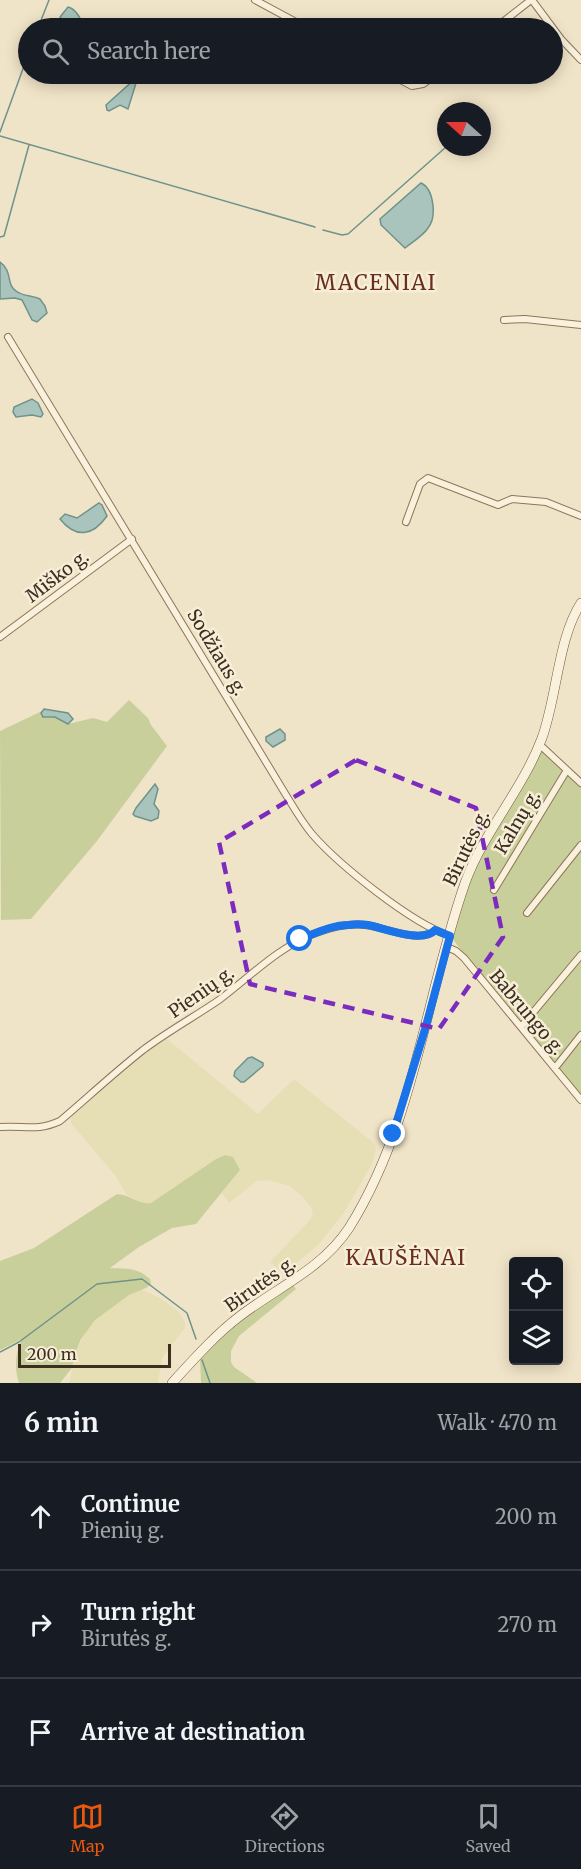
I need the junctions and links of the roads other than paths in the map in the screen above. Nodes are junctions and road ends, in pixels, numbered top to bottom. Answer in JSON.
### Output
{"nodes":[{"id":1,"x":255,"y":0,"type":"edge"},
{"id":2,"x":532,"y":0,"type":"edge"},
{"id":3,"x":288,"y":18,"type":"edge"},
{"id":4,"x":508,"y":18,"type":"edge"},
{"id":5,"x":545,"y":18,"type":"edge"},
{"id":6,"x":563,"y":41,"type":"edge"},
{"id":7,"x":581,"y":60,"type":"edge"},
{"id":8,"x":408,"y":84,"type":"edge"},
{"id":9,"x":423,"y":84,"type":"edge"},
{"id":10,"x":504,"y":320,"type":"dead end"},
{"id":11,"x":581,"y":325,"type":"edge"},
{"id":12,"x":8,"y":337,"type":"dead end"},
{"id":13,"x":581,"y":516,"type":"edge"},
{"id":14,"x":406,"y":522,"type":"dead end"},
{"id":15,"x":132,"y":539,"type":"junction"},
{"id":16,"x":581,"y":603,"type":"edge"},
{"id":17,"x":0,"y":637,"type":"edge"},
{"id":18,"x":539,"y":744,"type":"junction"},
{"id":19,"x":567,"y":770,"type":"junction"},
{"id":20,"x":581,"y":783,"type":"edge"},
{"id":21,"x":581,"y":844,"type":"edge"},
{"id":22,"x":494,"y":890,"type":"dead end"},
{"id":23,"x":527,"y":913,"type":"dead end"},
{"id":24,"x":435,"y":930,"type":"junction"},
{"id":25,"x":450,"y":936,"type":"junction"},
{"id":26,"x":447,"y":947,"type":"junction"},
{"id":27,"x":581,"y":956,"type":"edge"},
{"id":28,"x":521,"y":1027,"type":"junction"},
{"id":29,"x":581,"y":1035,"type":"edge"},
{"id":30,"x":555,"y":1068,"type":"junction"},
{"id":31,"x":581,"y":1100,"type":"edge"},
{"id":32,"x":0,"y":1127,"type":"edge"},
{"id":33,"x":172,"y":1383,"type":"edge"}],
"edges":[{"from":1,"to":3,"type":"street"},
{"from":2,"to":4,"type":"street"},
{"from":2,"to":5,"type":"street"},
{"from":6,"to":7,"type":"street"},
{"from":8,"to":9,"type":"street"},
{"from":10,"to":11,"type":"street"},
{"from":12,"to":15,"type":"street","name":"Sodžiaus g."},
{"from":13,"to":14,"type":"street"},
{"from":15,"to":17,"type":"street","name":"Miško g."},
{"from":15,"to":24,"type":"street","name":"Sodžiaus g."},
{"from":16,"to":18,"type":"main road","name":"Birutės g."},
{"from":18,"to":19,"type":"street"},
{"from":18,"to":25,"type":"main road","name":"Birutės g."},
{"from":19,"to":20,"type":"street"},
{"from":19,"to":22,"type":"street","name":"Kalnų g."},
{"from":21,"to":23,"type":"street"},
{"from":24,"to":25,"type":"street","name":"Sodžiaus g."},
{"from":24,"to":32,"type":"street","name":"Pienių g."},
{"from":25,"to":26,"type":"main road","name":"Birutės g."},
{"from":26,"to":28,"type":"street","name":"Babrungo g."},
{"from":26,"to":33,"type":"main road","name":"Birutės g."},
{"from":27,"to":28,"type":"street"},
{"from":28,"to":30,"type":"street","name":"Babrungo g."},
{"from":29,"to":30,"type":"street"},
{"from":30,"to":31,"type":"street","name":"Babrungo g."}]}
